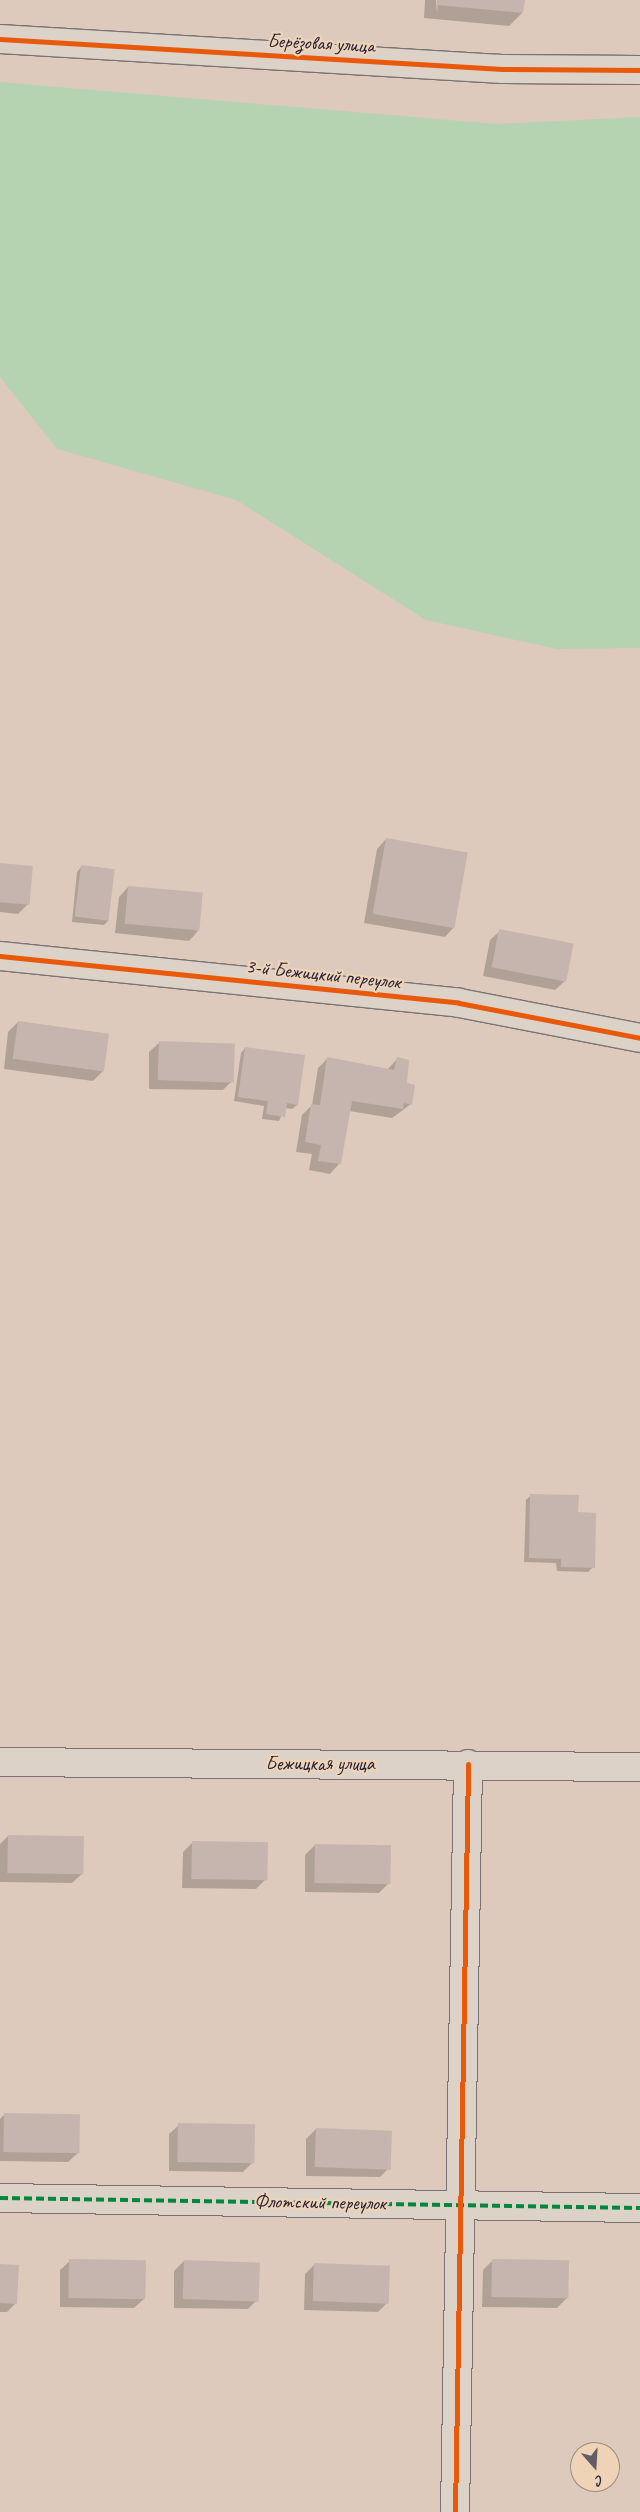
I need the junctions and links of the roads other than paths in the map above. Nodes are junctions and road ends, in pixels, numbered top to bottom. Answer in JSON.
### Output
{"nodes":[{"id":1,"x":0,"y":39,"type":"edge"},
{"id":2,"x":640,"y":70,"type":"edge"},
{"id":3,"x":0,"y":956,"type":"edge"},
{"id":4,"x":640,"y":1038,"type":"edge"},
{"id":5,"x":0,"y":1762,"type":"edge"},
{"id":6,"x":468,"y":1764,"type":"junction"},
{"id":7,"x":640,"y":1767,"type":"edge"},
{"id":8,"x":0,"y":2198,"type":"edge"},
{"id":9,"x":461,"y":2204,"type":"junction"},
{"id":10,"x":640,"y":2208,"type":"edge"},
{"id":11,"x":455,"y":2512,"type":"edge"}],
"edges":[{"from":1,"to":2,"type":"street","name":"Берёзовая улица"},
{"from":3,"to":4,"type":"street","name":"3-й Бежицкий переулок"},
{"from":5,"to":6,"type":"street","name":"Бежицкая улица"},
{"from":6,"to":7,"type":"street","name":"Бежицкая улица"},
{"from":6,"to":9,"type":"street"},
{"from":8,"to":9,"type":"street","name":"Флотский переулок"},
{"from":9,"to":10,"type":"street","name":"Флотский переулок"},
{"from":9,"to":11,"type":"street"}]}
